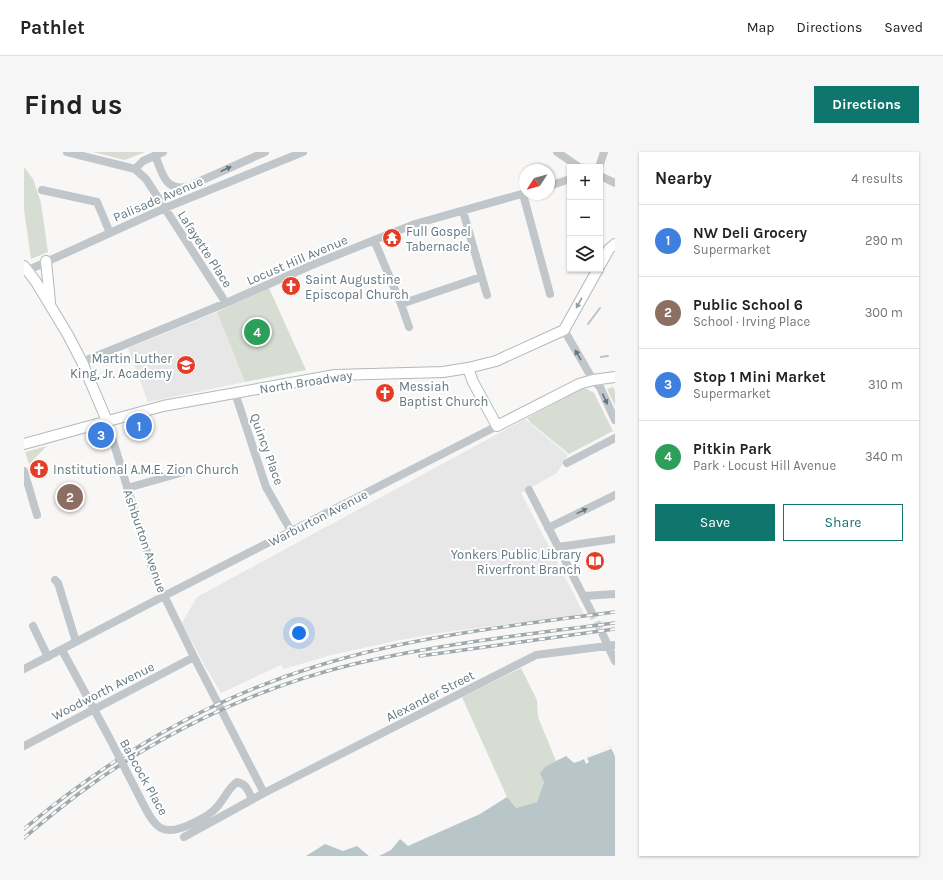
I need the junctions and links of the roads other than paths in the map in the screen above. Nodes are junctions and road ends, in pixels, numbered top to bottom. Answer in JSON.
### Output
{"nodes":[{"id":1,"x":67,"y":152,"type":"edge"},
{"id":2,"x":164,"y":152,"type":"edge"},
{"id":3,"x":265,"y":152,"type":"edge"},
{"id":4,"x":303,"y":152,"type":"edge"},
{"id":5,"x":557,"y":152,"type":"edge"},
{"id":6,"x":604,"y":152,"type":"edge"},
{"id":7,"x":255,"y":154,"type":"edge"},
{"id":8,"x":155,"y":155,"type":"junction"},
{"id":9,"x":575,"y":164,"type":"edge"},
{"id":10,"x":600,"y":164,"type":"edge"},
{"id":11,"x":135,"y":169,"type":"junction"},
{"id":12,"x":603,"y":177,"type":"edge"},
{"id":13,"x":567,"y":180,"type":"edge"},
{"id":14,"x":615,"y":183,"type":"edge"},
{"id":15,"x":555,"y":184,"type":"edge"},
{"id":16,"x":42,"y":190,"type":"dead end"},
{"id":17,"x":519,"y":194,"type":"edge"},
{"id":18,"x":526,"y":200,"type":"edge"},
{"id":19,"x":165,"y":208,"type":"junction"},
{"id":20,"x":463,"y":211,"type":"junction"},
{"id":21,"x":110,"y":233,"type":"junction"},
{"id":22,"x":374,"y":240,"type":"junction"},
{"id":23,"x":615,"y":244,"type":"edge"},
{"id":24,"x":603,"y":260,"type":"edge"},
{"id":25,"x":46,"y":261,"type":"junction"},
{"id":26,"x":25,"y":269,"type":"edge"},
{"id":27,"x":596,"y":272,"type":"edge"},
{"id":28,"x":481,"y":277,"type":"junction"},
{"id":29,"x":550,"y":294,"type":"dead end"},
{"id":30,"x":487,"y":295,"type":"dead end"},
{"id":31,"x":226,"y":303,"type":"junction"},
{"id":32,"x":50,"y":304,"type":"junction"},
{"id":33,"x":401,"y":304,"type":"junction"},
{"id":34,"x":409,"y":327,"type":"dead end"},
{"id":35,"x":564,"y":330,"type":"junction"},
{"id":36,"x":82,"y":362,"type":"junction"},
{"id":37,"x":468,"y":368,"type":"junction"},
{"id":38,"x":615,"y":376,"type":"edge"},
{"id":39,"x":593,"y":380,"type":"junction"},
{"id":40,"x":234,"y":393,"type":"junction"},
{"id":41,"x":615,"y":420,"type":"edge"},
{"id":42,"x":107,"y":422,"type":"junction"},
{"id":43,"x":497,"y":426,"type":"junction"},
{"id":44,"x":615,"y":438,"type":"edge"},
{"id":45,"x":24,"y":444,"type":"edge"},
{"id":46,"x":567,"y":463,"type":"dead end"},
{"id":47,"x":24,"y":471,"type":"edge"},
{"id":48,"x":184,"y":472,"type":"dead end"},
{"id":49,"x":127,"y":488,"type":"junction"},
{"id":50,"x":529,"y":490,"type":"dead end"},
{"id":51,"x":615,"y":495,"type":"edge"},
{"id":52,"x":37,"y":515,"type":"dead end"},
{"id":53,"x":548,"y":528,"type":"junction"},
{"id":54,"x":291,"y":531,"type":"junction"},
{"id":55,"x":615,"y":539,"type":"edge"},
{"id":56,"x":558,"y":547,"type":"junction"},
{"id":57,"x":56,"y":580,"type":"dead end"},
{"id":58,"x":615,"y":594,"type":"edge"},
{"id":59,"x":164,"y":596,"type":"junction"},
{"id":60,"x":584,"y":596,"type":"junction"},
{"id":61,"x":591,"y":611,"type":"tunnel mouth"},
{"id":62,"x":32,"y":626,"type":"dead end"},
{"id":63,"x":603,"y":635,"type":"tunnel mouth"},
{"id":64,"x":76,"y":642,"type":"junction"},
{"id":65,"x":612,"y":646,"type":"edge"},
{"id":66,"x":62,"y":650,"type":"junction"},
{"id":67,"x":48,"y":657,"type":"junction"},
{"id":68,"x":194,"y":657,"type":"junction"},
{"id":69,"x":615,"y":661,"type":"edge"},
{"id":70,"x":24,"y":669,"type":"edge"},
{"id":71,"x":93,"y":709,"type":"junction"},
{"id":72,"x":24,"y":746,"type":"edge"},
{"id":73,"x":264,"y":793,"type":"junction"},
{"id":74,"x":252,"y":799,"type":"junction"},
{"id":75,"x":210,"y":818,"type":"junction"},
{"id":76,"x":184,"y":837,"type":"dead end"}],
"edges":[{"from":1,"to":11,"type":"street"},
{"from":2,"to":8,"type":"street"},
{"from":3,"to":7,"type":"street"},
{"from":4,"to":19,"type":"street","name":"Palisade Avenue"},
{"from":5,"to":9,"type":"street"},
{"from":6,"to":10,"type":"street"},
{"from":8,"to":7,"type":"street","one_way":true},
{"from":8,"to":11,"type":"street"},
{"from":11,"to":19,"type":"street","name":"Lafayette Place"},
{"from":12,"to":14,"type":"street"},
{"from":13,"to":15,"type":"street"},
{"from":16,"to":21,"type":"street"},
{"from":17,"to":20,"type":"street","name":"Locust Hill Avenue"},
{"from":18,"to":29,"type":"street"},
{"from":19,"to":21,"type":"street","name":"Palisade Avenue"},
{"from":19,"to":31,"type":"street","name":"Lafayette Place"},
{"from":20,"to":22,"type":"street","name":"Locust Hill Avenue"},
{"from":20,"to":28,"type":"street"},
{"from":21,"to":25,"type":"street","name":"Palisade Avenue"},
{"from":22,"to":31,"type":"street","name":"Locust Hill Avenue"},
{"from":22,"to":33,"type":"street"},
{"from":23,"to":24,"type":"main road"},
{"from":25,"to":26,"type":"street","name":"Palisade Avenue"},
{"from":25,"to":32,"type":"main road"},
{"from":26,"to":32,"type":"main road","name":"Ashburton Avenue"},
{"from":27,"to":35,"type":"main road","one_way":true},
{"from":28,"to":30,"type":"street"},
{"from":28,"to":33,"type":"street"},
{"from":31,"to":36,"type":"street","name":"Locust Hill Avenue"},
{"from":32,"to":36,"type":"main road","name":"Ashburton Avenue"},
{"from":33,"to":34,"type":"street"},
{"from":35,"to":37,"type":"main road","name":"North Broadway"},
{"from":39,"to":35,"type":"street","one_way":true},
{"from":36,"to":42,"type":"main road","name":"Ashburton Avenue"},
{"from":37,"to":40,"type":"main road","name":"North Broadway"},
{"from":37,"to":43,"type":"main road"},
{"from":38,"to":39,"type":"main road","name":"Warburton Avenue"},
{"from":39,"to":41,"type":"street","one_way":true},
{"from":39,"to":43,"type":"main road","name":"Warburton Avenue"},
{"from":40,"to":42,"type":"main road","name":"North Broadway"},
{"from":40,"to":54,"type":"street","name":"Quincy Place"},
{"from":42,"to":45,"type":"main road","name":"North Broadway"},
{"from":42,"to":49,"type":"street","name":"Ashburton Avenue"},
{"from":43,"to":54,"type":"street","name":"Warburton Avenue"},
{"from":44,"to":46,"type":"street"},
{"from":47,"to":52,"type":"street"},
{"from":48,"to":49,"type":"street"},
{"from":49,"to":59,"type":"street","name":"Ashburton Avenue"},
{"from":50,"to":53,"type":"street"},
{"from":53,"to":51,"type":"street","one_way":true},
{"from":53,"to":56,"type":"street"},
{"from":54,"to":59,"type":"street","name":"Warburton Avenue"},
{"from":55,"to":56,"type":"street"},
{"from":56,"to":60,"type":"street"},
{"from":57,"to":64,"type":"street"},
{"from":58,"to":60,"type":"street"},
{"from":59,"to":64,"type":"street","name":"Warburton Avenue"},
{"from":59,"to":68,"type":"street","name":"Ashburton Avenue"},
{"from":60,"to":61,"type":"street"},
{"from":62,"to":67,"type":"street"},
{"from":63,"to":65,"type":"street"},
{"from":64,"to":66,"type":"street","name":"Warburton Avenue"},
{"from":65,"to":69,"type":"street"},
{"from":65,"to":73,"type":"street","name":"Alexander Street"},
{"from":66,"to":67,"type":"street","name":"Warburton Avenue"},
{"from":66,"to":71,"type":"street","name":"Babcock Place"},
{"from":67,"to":70,"type":"street","name":"Warburton Avenue"},
{"from":68,"to":71,"type":"street","name":"Woodworth Avenue"},
{"from":68,"to":73,"type":"street","name":"Ashburton Avenue"},
{"from":71,"to":72,"type":"street","name":"Woodworth Avenue"},
{"from":71,"to":75,"type":"street","name":"Babcock Place","bridge":true},
{"from":73,"to":74,"type":"street","name":"Alexander Street"},
{"from":74,"to":75,"type":"street","name":"Alexander Street"},
{"from":74,"to":75,"type":"street","name":"Babcock Place"},
{"from":75,"to":76,"type":"street"}]}
